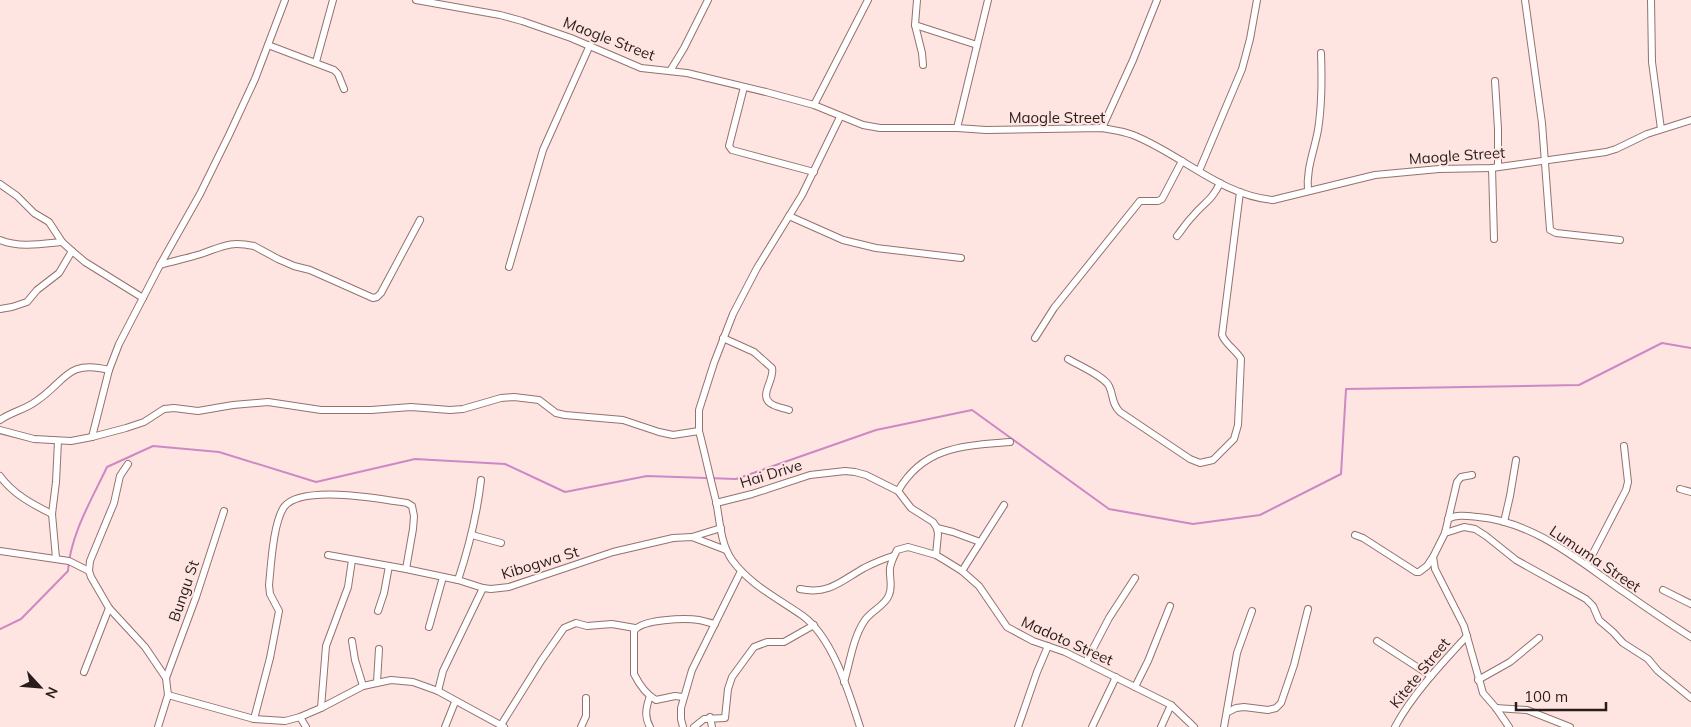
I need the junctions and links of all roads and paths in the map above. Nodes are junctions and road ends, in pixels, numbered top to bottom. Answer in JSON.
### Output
{"nodes":[{"id":1,"x":285,"y":0,"type":"edge"},
{"id":2,"x":333,"y":0,"type":"edge"},
{"id":3,"x":416,"y":0,"type":"edge"},
{"id":4,"x":708,"y":0,"type":"edge"},
{"id":5,"x":868,"y":0,"type":"edge"},
{"id":6,"x":917,"y":0,"type":"edge"},
{"id":7,"x":988,"y":0,"type":"edge"},
{"id":8,"x":1156,"y":0,"type":"edge"},
{"id":9,"x":1257,"y":0,"type":"edge"},
{"id":10,"x":1525,"y":0,"type":"edge"},
{"id":11,"x":1651,"y":0,"type":"edge"},
{"id":12,"x":915,"y":25,"type":"junction"},
{"id":13,"x":268,"y":45,"type":"junction"},
{"id":14,"x":590,"y":45,"type":"junction"},
{"id":15,"x":978,"y":45,"type":"junction"},
{"id":16,"x":1321,"y":53,"type":"dead end"},
{"id":17,"x":316,"y":62,"type":"junction"},
{"id":18,"x":923,"y":66,"type":"dead end"},
{"id":19,"x":670,"y":71,"type":"junction"},
{"id":20,"x":1495,"y":81,"type":"dead end"},
{"id":21,"x":744,"y":87,"type":"junction"},
{"id":22,"x":344,"y":89,"type":"dead end"},
{"id":23,"x":814,"y":105,"type":"junction"},
{"id":24,"x":840,"y":117,"type":"junction"},
{"id":25,"x":1691,"y":120,"type":"edge"},
{"id":26,"x":957,"y":128,"type":"junction"},
{"id":27,"x":1102,"y":128,"type":"junction"},
{"id":28,"x":1661,"y":129,"type":"junction"},
{"id":29,"x":1545,"y":161,"type":"junction"},
{"id":30,"x":1182,"y":162,"type":"junction"},
{"id":31,"x":1495,"y":167,"type":"junction"},
{"id":32,"x":1199,"y":171,"type":"junction"},
{"id":33,"x":814,"y":172,"type":"junction"},
{"id":34,"x":1220,"y":183,"type":"junction"},
{"id":35,"x":0,"y":184,"type":"edge"},
{"id":36,"x":1308,"y":191,"type":"junction"},
{"id":37,"x":1240,"y":192,"type":"junction"},
{"id":38,"x":788,"y":216,"type":"junction"},
{"id":39,"x":420,"y":220,"type":"dead end"},
{"id":40,"x":1177,"y":236,"type":"dead end"},
{"id":41,"x":1494,"y":239,"type":"dead end"},
{"id":42,"x":0,"y":240,"type":"edge"},
{"id":43,"x":1620,"y":240,"type":"dead end"},
{"id":44,"x":62,"y":242,"type":"junction"},
{"id":45,"x":72,"y":251,"type":"junction"},
{"id":46,"x":961,"y":258,"type":"dead end"},
{"id":47,"x":160,"y":265,"type":"junction"},
{"id":48,"x":509,"y":267,"type":"dead end"},
{"id":49,"x":143,"y":298,"type":"junction"},
{"id":50,"x":0,"y":309,"type":"edge"},
{"id":51,"x":723,"y":338,"type":"junction"},
{"id":52,"x":1035,"y":338,"type":"dead end"},
{"id":53,"x":1068,"y":360,"type":"dead end"},
{"id":54,"x":109,"y":370,"type":"junction"},
{"id":55,"x":789,"y":410,"type":"dead end"},
{"id":56,"x":0,"y":420,"type":"edge"},
{"id":57,"x":0,"y":430,"type":"edge"},
{"id":58,"x":699,"y":431,"type":"junction"},
{"id":59,"x":92,"y":437,"type":"junction"},
{"id":60,"x":58,"y":441,"type":"junction"},
{"id":61,"x":1010,"y":442,"type":"dead end"},
{"id":62,"x":1624,"y":446,"type":"dead end"},
{"id":63,"x":1516,"y":460,"type":"dead end"},
{"id":64,"x":128,"y":464,"type":"dead end"},
{"id":65,"x":1472,"y":475,"type":"dead end"},
{"id":66,"x":0,"y":476,"type":"edge"},
{"id":67,"x":482,"y":480,"type":"dead end"},
{"id":68,"x":1680,"y":489,"type":"dead end"},
{"id":69,"x":898,"y":491,"type":"junction"},
{"id":70,"x":1691,"y":492,"type":"edge"},
{"id":71,"x":716,"y":503,"type":"junction"},
{"id":72,"x":1004,"y":505,"type":"dead end"},
{"id":73,"x":224,"y":511,"type":"dead end"},
{"id":74,"x":52,"y":514,"type":"junction"},
{"id":75,"x":1448,"y":519,"type":"junction"},
{"id":76,"x":1504,"y":522,"type":"junction"},
{"id":77,"x":721,"y":528,"type":"junction"},
{"id":78,"x":937,"y":528,"type":"junction"},
{"id":79,"x":1445,"y":533,"type":"junction"},
{"id":80,"x":472,"y":535,"type":"junction"},
{"id":81,"x":1355,"y":535,"type":"dead end"},
{"id":82,"x":692,"y":537,"type":"junction"},
{"id":83,"x":980,"y":542,"type":"junction"},
{"id":84,"x":501,"y":543,"type":"dead end"},
{"id":85,"x":726,"y":550,"type":"junction"},
{"id":86,"x":0,"y":551,"type":"edge"},
{"id":87,"x":328,"y":555,"type":"dead end"},
{"id":88,"x":936,"y":555,"type":"junction"},
{"id":89,"x":893,"y":556,"type":"junction"},
{"id":90,"x":1433,"y":557,"type":"junction"},
{"id":91,"x":56,"y":558,"type":"junction"},
{"id":92,"x":352,"y":560,"type":"junction"},
{"id":93,"x":1587,"y":565,"type":"junction"},
{"id":94,"x":389,"y":566,"type":"junction"},
{"id":95,"x":406,"y":569,"type":"junction"},
{"id":96,"x":89,"y":571,"type":"junction"},
{"id":97,"x":741,"y":571,"type":"junction"},
{"id":98,"x":962,"y":571,"type":"junction"},
{"id":99,"x":443,"y":577,"type":"junction"},
{"id":100,"x":1135,"y":578,"type":"dead end"},
{"id":101,"x":458,"y":580,"type":"junction"},
{"id":102,"x":483,"y":588,"type":"junction"},
{"id":103,"x":800,"y":589,"type":"dead end"},
{"id":104,"x":1663,"y":590,"type":"dead end"},
{"id":105,"x":1691,"y":604,"type":"edge"},
{"id":106,"x":1170,"y":606,"type":"dead end"},
{"id":107,"x":109,"y":608,"type":"junction"},
{"id":108,"x":1308,"y":609,"type":"dead end"},
{"id":109,"x":378,"y":611,"type":"dead end"},
{"id":110,"x":1252,"y":611,"type":"dead end"},
{"id":111,"x":714,"y":624,"type":"junction"},
{"id":112,"x":814,"y":625,"type":"junction"},
{"id":113,"x":429,"y":627,"type":"dead end"},
{"id":114,"x":636,"y":628,"type":"junction"},
{"id":115,"x":1467,"y":636,"type":"junction"},
{"id":116,"x":1691,"y":637,"type":"edge"},
{"id":117,"x":1539,"y":638,"type":"dead end"},
{"id":118,"x":352,"y":641,"type":"dead end"},
{"id":119,"x":1377,"y":641,"type":"dead end"},
{"id":120,"x":1048,"y":646,"type":"junction"},
{"id":121,"x":379,"y":649,"type":"dead end"},
{"id":122,"x":1086,"y":662,"type":"junction"},
{"id":123,"x":84,"y":672,"type":"dead end"},
{"id":124,"x":1432,"y":676,"type":"junction"},
{"id":125,"x":1116,"y":677,"type":"junction"},
{"id":126,"x":166,"y":678,"type":"junction"},
{"id":127,"x":1478,"y":680,"type":"junction"},
{"id":128,"x":377,"y":682,"type":"junction"},
{"id":129,"x":844,"y":682,"type":"junction"},
{"id":130,"x":363,"y":686,"type":"junction"},
{"id":131,"x":1135,"y":687,"type":"junction"},
{"id":132,"x":438,"y":691,"type":"junction"},
{"id":133,"x":168,"y":695,"type":"junction"},
{"id":134,"x":650,"y":696,"type":"junction"},
{"id":135,"x":684,"y":697,"type":"junction"},
{"id":136,"x":586,"y":698,"type":"dead end"},
{"id":137,"x":1691,"y":698,"type":"edge"},
{"id":138,"x":455,"y":702,"type":"junction"},
{"id":139,"x":1171,"y":705,"type":"junction"},
{"id":140,"x":321,"y":708,"type":"junction"},
{"id":141,"x":1496,"y":708,"type":"junction"},
{"id":142,"x":1228,"y":712,"type":"junction"},
{"id":143,"x":300,"y":717,"type":"junction"},
{"id":144,"x":710,"y":717,"type":"junction"},
{"id":145,"x":254,"y":719,"type":"junction"},
{"id":146,"x":723,"y":719,"type":"junction"},
{"id":147,"x":502,"y":726,"type":"edge"},
{"id":148,"x":158,"y":727,"type":"edge"},
{"id":149,"x":306,"y":727,"type":"edge"},
{"id":150,"x":445,"y":727,"type":"edge"},
{"id":151,"x":581,"y":727,"type":"edge"},
{"id":152,"x":650,"y":727,"type":"edge"},
{"id":153,"x":683,"y":727,"type":"edge"},
{"id":154,"x":694,"y":727,"type":"edge"},
{"id":155,"x":712,"y":727,"type":"edge"},
{"id":156,"x":726,"y":727,"type":"edge"},
{"id":157,"x":860,"y":727,"type":"edge"},
{"id":158,"x":1018,"y":727,"type":"edge"},
{"id":159,"x":1092,"y":727,"type":"edge"},
{"id":160,"x":1161,"y":727,"type":"edge"},
{"id":161,"x":1194,"y":727,"type":"edge"},
{"id":162,"x":1224,"y":727,"type":"edge"},
{"id":163,"x":1395,"y":727,"type":"edge"},
{"id":164,"x":1509,"y":727,"type":"edge"},
{"id":165,"x":1570,"y":727,"type":"edge"}],
"edges":[{"from":1,"to":13,"type":"street"},
{"from":2,"to":17,"type":"street"},
{"from":3,"to":14,"type":"street","name":"Maogle Street"},
{"from":4,"to":19,"type":"street"},
{"from":5,"to":23,"type":"street"},
{"from":6,"to":12,"type":"street"},
{"from":7,"to":15,"type":"street"},
{"from":8,"to":27,"type":"street"},
{"from":9,"to":32,"type":"street"},
{"from":10,"to":29,"type":"street"},
{"from":11,"to":28,"type":"street"},
{"from":12,"to":15,"type":"street"},
{"from":12,"to":18,"type":"street"},
{"from":13,"to":17,"type":"street"},
{"from":13,"to":47,"type":"street"},
{"from":14,"to":19,"type":"street","name":"Maogle Street"},
{"from":14,"to":48,"type":"street"},
{"from":15,"to":26,"type":"street"},
{"from":16,"to":36,"type":"street"},
{"from":17,"to":22,"type":"street"},
{"from":19,"to":21,"type":"street","name":"Maogle Street"},
{"from":20,"to":31,"type":"street"},
{"from":21,"to":23,"type":"street","name":"Maogle Street"},
{"from":21,"to":33,"type":"street"},
{"from":23,"to":24,"type":"street","name":"Maogle Street"},
{"from":24,"to":26,"type":"street","name":"Maogle Street"},
{"from":24,"to":33,"type":"street"},
{"from":25,"to":28,"type":"street","name":"Maogle Street"},
{"from":26,"to":27,"type":"street","name":"Maogle Street"},
{"from":27,"to":30,"type":"street","name":"Maogle Street"},
{"from":28,"to":29,"type":"street","name":"Maogle Street"},
{"from":29,"to":31,"type":"street","name":"Maogle Street"},
{"from":29,"to":43,"type":"street"},
{"from":30,"to":32,"type":"street","name":"Maogle Street"},
{"from":30,"to":52,"type":"street"},
{"from":31,"to":36,"type":"street","name":"Maogle Street"},
{"from":31,"to":41,"type":"street"},
{"from":32,"to":34,"type":"street","name":"Maogle Street"},
{"from":33,"to":38,"type":"street"},
{"from":34,"to":37,"type":"street","name":"Maogle Street"},
{"from":34,"to":40,"type":"street"},
{"from":35,"to":44,"type":"street"},
{"from":36,"to":37,"type":"street","name":"Maogle Street"},
{"from":37,"to":53,"type":"street"},
{"from":38,"to":46,"type":"street"},
{"from":38,"to":51,"type":"street"},
{"from":39,"to":47,"type":"street"},
{"from":42,"to":44,"type":"street"},
{"from":44,"to":45,"type":"street"},
{"from":45,"to":49,"type":"street"},
{"from":45,"to":50,"type":"street"},
{"from":47,"to":49,"type":"street"},
{"from":49,"to":54,"type":"street"},
{"from":51,"to":55,"type":"street"},
{"from":51,"to":58,"type":"street"},
{"from":54,"to":56,"type":"street"},
{"from":54,"to":59,"type":"street"},
{"from":57,"to":60,"type":"street"},
{"from":58,"to":59,"type":"street"},
{"from":58,"to":71,"type":"street"},
{"from":59,"to":60,"type":"street"},
{"from":60,"to":74,"type":"street"},
{"from":61,"to":69,"type":"street"},
{"from":62,"to":93,"type":"street"},
{"from":63,"to":76,"type":"street"},
{"from":64,"to":96,"type":"street"},
{"from":65,"to":75,"type":"street"},
{"from":66,"to":74,"type":"street"},
{"from":67,"to":80,"type":"street"},
{"from":68,"to":70,"type":"street"},
{"from":69,"to":71,"type":"street","name":"Hai Drive"},
{"from":69,"to":78,"type":"street","name":"Hai Drive"},
{"from":71,"to":77,"type":"street"},
{"from":72,"to":83,"type":"street"},
{"from":73,"to":126,"type":"street","name":"Bungu St"},
{"from":74,"to":91,"type":"street"},
{"from":75,"to":76,"type":"street","name":"Lumuma Street"},
{"from":75,"to":79,"type":"street"},
{"from":76,"to":93,"type":"street","name":"Lumuma Street"},
{"from":77,"to":82,"type":"street"},
{"from":77,"to":85,"type":"street"},
{"from":78,"to":83,"type":"street"},
{"from":78,"to":88,"type":"street"},
{"from":79,"to":90,"type":"street"},
{"from":79,"to":137,"type":"street"},
{"from":80,"to":84,"type":"street"},
{"from":80,"to":101,"type":"street"},
{"from":81,"to":90,"type":"street"},
{"from":82,"to":85,"type":"street","name":"Kibogwa St"},
{"from":82,"to":102,"type":"street","name":"Kibogwa St"},
{"from":83,"to":98,"type":"street"},
{"from":85,"to":97,"type":"street"},
{"from":86,"to":91,"type":"street"},
{"from":87,"to":92,"type":"street","name":"Kibogwa St"},
{"from":88,"to":89,"type":"street","name":"Madoto Street"},
{"from":88,"to":98,"type":"street","name":"Madoto Street"},
{"from":89,"to":103,"type":"street","name":"Madoto Street"},
{"from":89,"to":129,"type":"street"},
{"from":90,"to":115,"type":"street"},
{"from":91,"to":96,"type":"street"},
{"from":92,"to":94,"type":"street","name":"Kibogwa St"},
{"from":92,"to":140,"type":"street"},
{"from":93,"to":116,"type":"street","name":"Lumuma Street"},
{"from":94,"to":95,"type":"street","name":"Kibogwa St"},
{"from":94,"to":109,"type":"street"},
{"from":95,"to":99,"type":"street","name":"Kibogwa St"},
{"from":95,"to":145,"type":"street"},
{"from":96,"to":107,"type":"street"},
{"from":97,"to":111,"type":"street"},
{"from":97,"to":112,"type":"street"},
{"from":98,"to":120,"type":"street","name":"Madoto Street"},
{"from":99,"to":101,"type":"street","name":"Kibogwa St"},
{"from":99,"to":113,"type":"street"},
{"from":100,"to":122,"type":"street"},
{"from":101,"to":102,"type":"street","name":"Kibogwa St"},
{"from":102,"to":132,"type":"street"},
{"from":104,"to":105,"type":"street"},
{"from":106,"to":131,"type":"street"},
{"from":107,"to":123,"type":"street"},
{"from":107,"to":126,"type":"street"},
{"from":108,"to":142,"type":"street"},
{"from":110,"to":142,"type":"street"},
{"from":111,"to":114,"type":"street"},
{"from":111,"to":135,"type":"street"},
{"from":112,"to":129,"type":"street"},
{"from":112,"to":146,"type":"street"},
{"from":114,"to":134,"type":"street"},
{"from":114,"to":147,"type":"street"},
{"from":115,"to":124,"type":"street","name":"Kitete Street"},
{"from":115,"to":127,"type":"street"},
{"from":117,"to":127,"type":"street"},
{"from":118,"to":130,"type":"street"},
{"from":119,"to":124,"type":"street"},
{"from":120,"to":122,"type":"street","name":"Madoto Street"},
{"from":120,"to":158,"type":"street"},
{"from":121,"to":128,"type":"street"},
{"from":122,"to":125,"type":"street","name":"Madoto Street"},
{"from":124,"to":163,"type":"street","name":"Kitete Street"},
{"from":125,"to":131,"type":"street","name":"Madoto Street"},
{"from":125,"to":159,"type":"street"},
{"from":126,"to":133,"type":"street"},
{"from":127,"to":141,"type":"street"},
{"from":128,"to":130,"type":"street"},
{"from":128,"to":132,"type":"street"},
{"from":129,"to":157,"type":"street"},
{"from":130,"to":140,"type":"street"},
{"from":131,"to":139,"type":"street","name":"Madoto Street"},
{"from":132,"to":138,"type":"street"},
{"from":133,"to":145,"type":"street"},
{"from":133,"to":148,"type":"street"},
{"from":134,"to":135,"type":"street"},
{"from":134,"to":152,"type":"street"},
{"from":135,"to":153,"type":"street"},
{"from":136,"to":151,"type":"street"},
{"from":138,"to":147,"type":"street"},
{"from":138,"to":150,"type":"street"},
{"from":139,"to":160,"type":"street"},
{"from":139,"to":161,"type":"street","name":"Madoto Street"},
{"from":140,"to":143,"type":"street"},
{"from":141,"to":164,"type":"street"},
{"from":141,"to":165,"type":"street"},
{"from":142,"to":162,"type":"street"},
{"from":143,"to":145,"type":"street"},
{"from":143,"to":149,"type":"street"},
{"from":144,"to":146,"type":"street"},
{"from":144,"to":154,"type":"street"},
{"from":144,"to":155,"type":"street"},
{"from":146,"to":156,"type":"street"}]}
